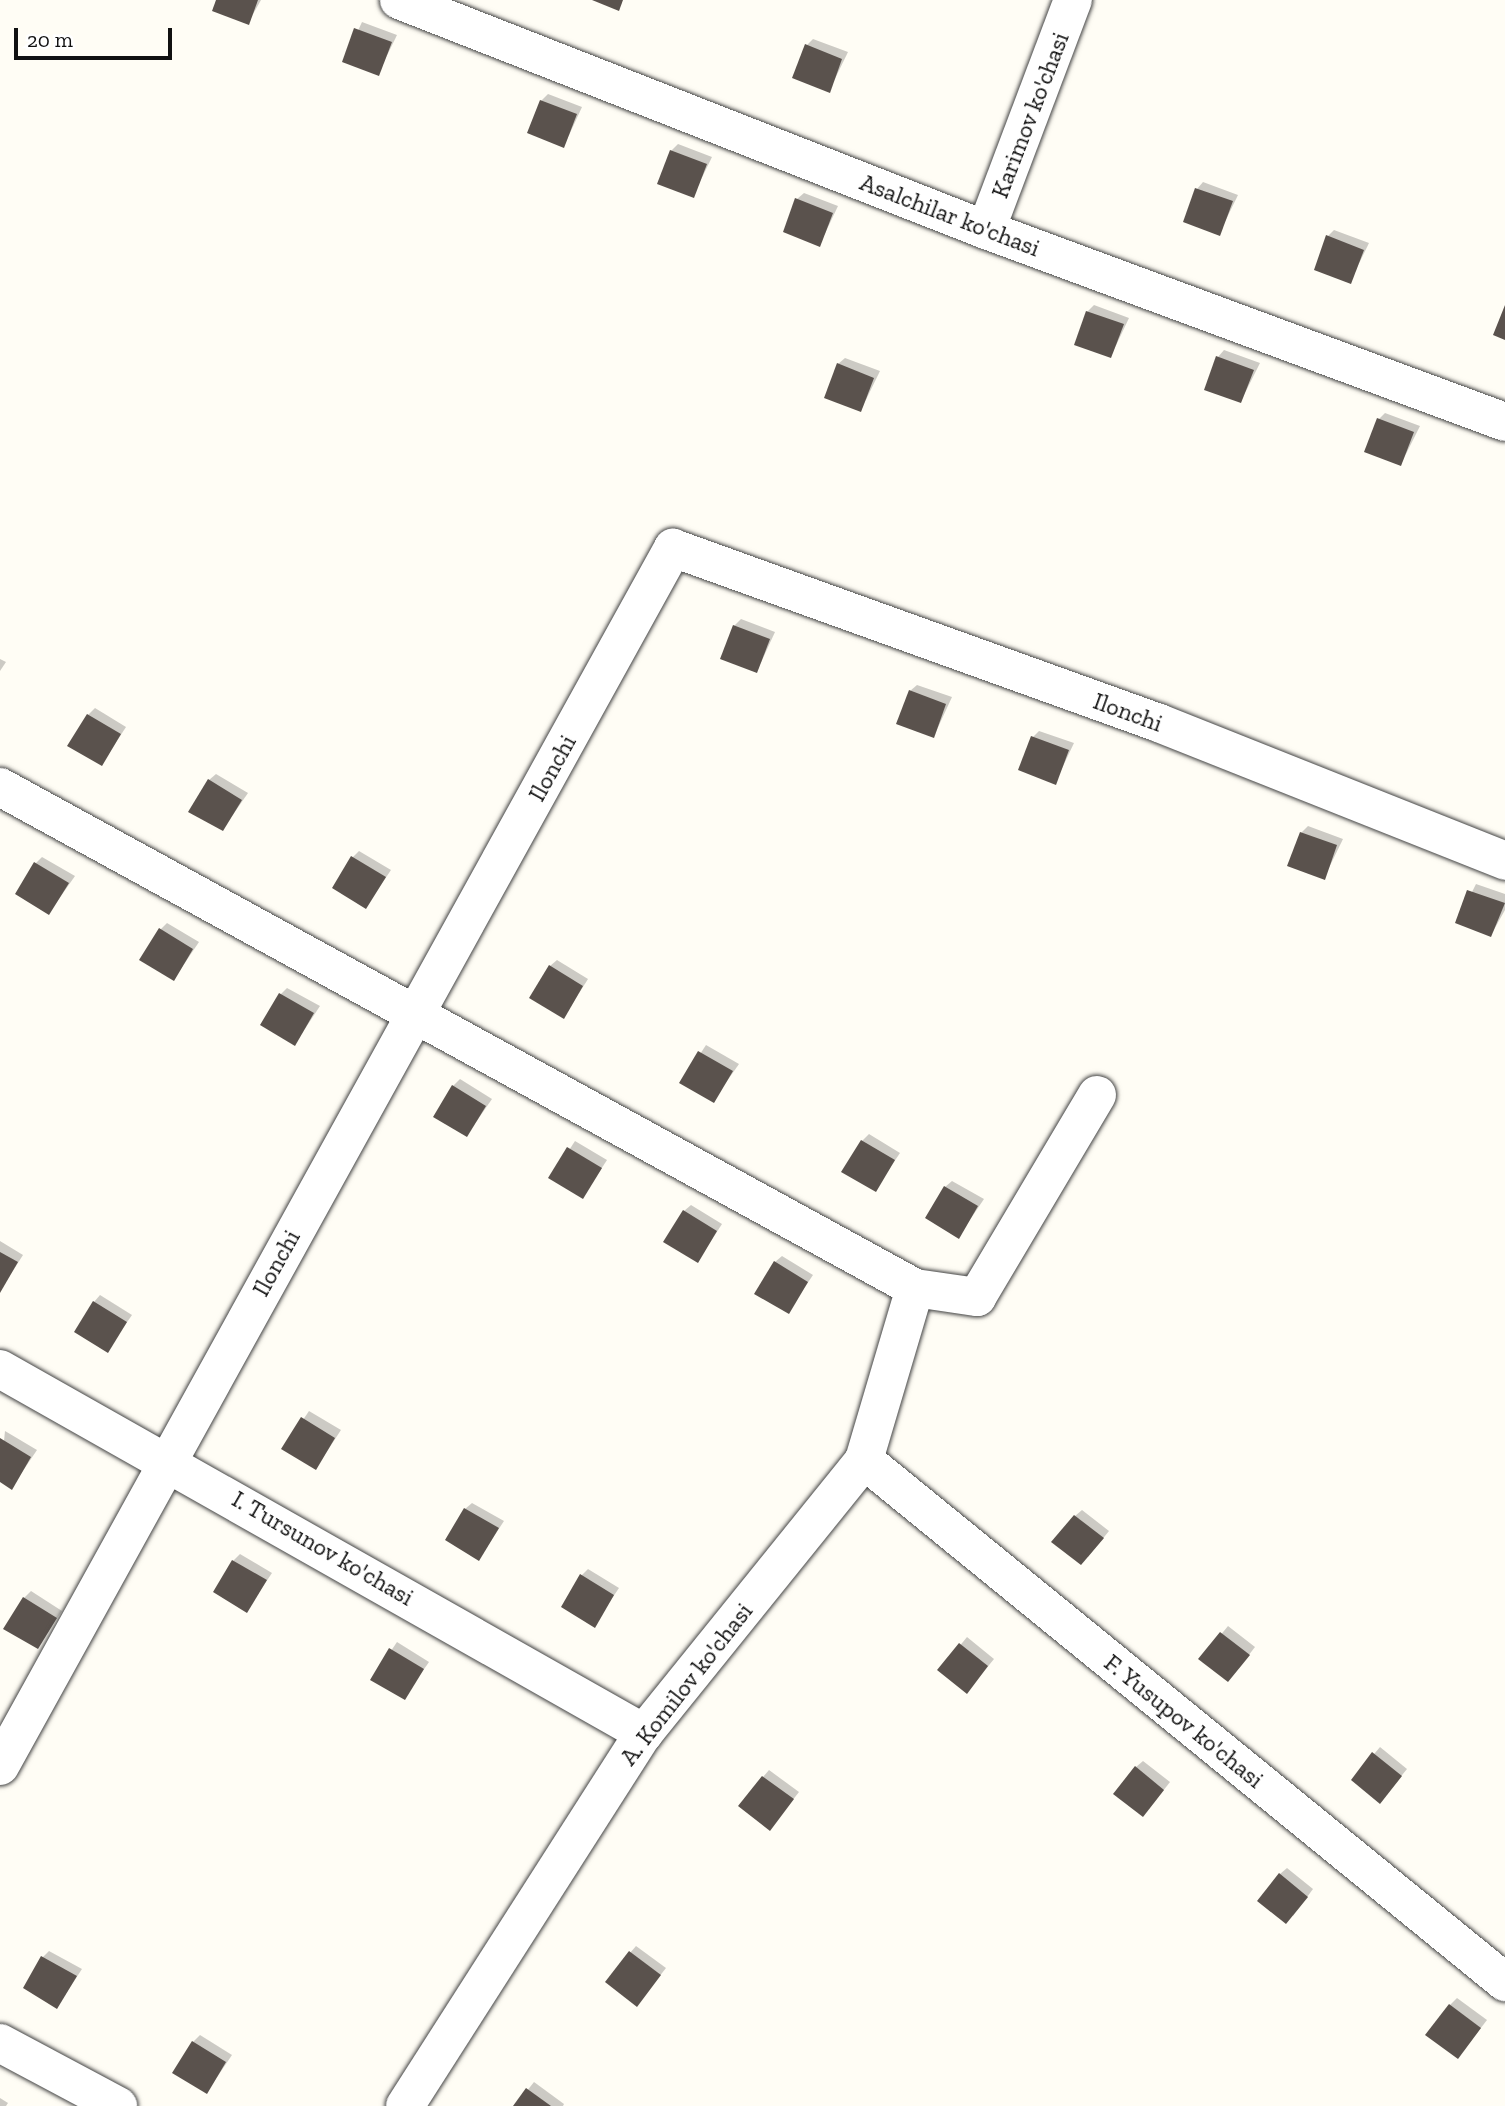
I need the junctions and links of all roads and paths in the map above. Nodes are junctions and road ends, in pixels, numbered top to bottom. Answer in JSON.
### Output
{"nodes":[{"id":1,"x":398,"y":0,"type":"edge"},
{"id":2,"x":1073,"y":0,"type":"edge"},
{"id":3,"x":986,"y":230,"type":"junction"},
{"id":4,"x":1505,"y":422,"type":"edge"},
{"id":5,"x":0,"y":787,"type":"edge"},
{"id":6,"x":1505,"y":861,"type":"edge"},
{"id":7,"x":416,"y":1014,"type":"junction"},
{"id":8,"x":1097,"y":1095,"type":"dead end"},
{"id":9,"x":915,"y":1288,"type":"junction"},
{"id":10,"x":0,"y":1369,"type":"edge"},
{"id":11,"x":166,"y":1458,"type":"junction"},
{"id":12,"x":864,"y":1460,"type":"junction"},
{"id":13,"x":644,"y":1733,"type":"junction"},
{"id":14,"x":0,"y":1766,"type":"edge"},
{"id":15,"x":1505,"y":1982,"type":"edge"},
{"id":16,"x":0,"y":2043,"type":"edge"},
{"id":17,"x":118,"y":2106,"type":"edge"},
{"id":18,"x":405,"y":2106,"type":"edge"}],
"edges":[{"from":1,"to":3,"type":"street","name":"Asalchilar ko'chasi"},
{"from":2,"to":3,"type":"street","name":"Karimov ko'chasi"},
{"from":3,"to":4,"type":"street","name":"Asalchilar ko'chasi"},
{"from":5,"to":7,"type":"street"},
{"from":6,"to":7,"type":"street","name":"Ilonchi"},
{"from":7,"to":9,"type":"street"},
{"from":7,"to":11,"type":"street","name":"Ilonchi"},
{"from":8,"to":9,"type":"street"},
{"from":9,"to":12,"type":"street","name":"A. Komilov ko'chasi"},
{"from":10,"to":11,"type":"street","name":"I. Tursunov ko'chasi"},
{"from":11,"to":13,"type":"street","name":"I. Tursunov ko'chasi"},
{"from":11,"to":14,"type":"street","name":"Ilonchi"},
{"from":12,"to":13,"type":"street","name":"A. Komilov ko'chasi"},
{"from":12,"to":15,"type":"street","name":"F. Yusupov ko'chasi"},
{"from":13,"to":18,"type":"street","name":"A. Komilov ko'chasi"},
{"from":16,"to":17,"type":"street"}]}
